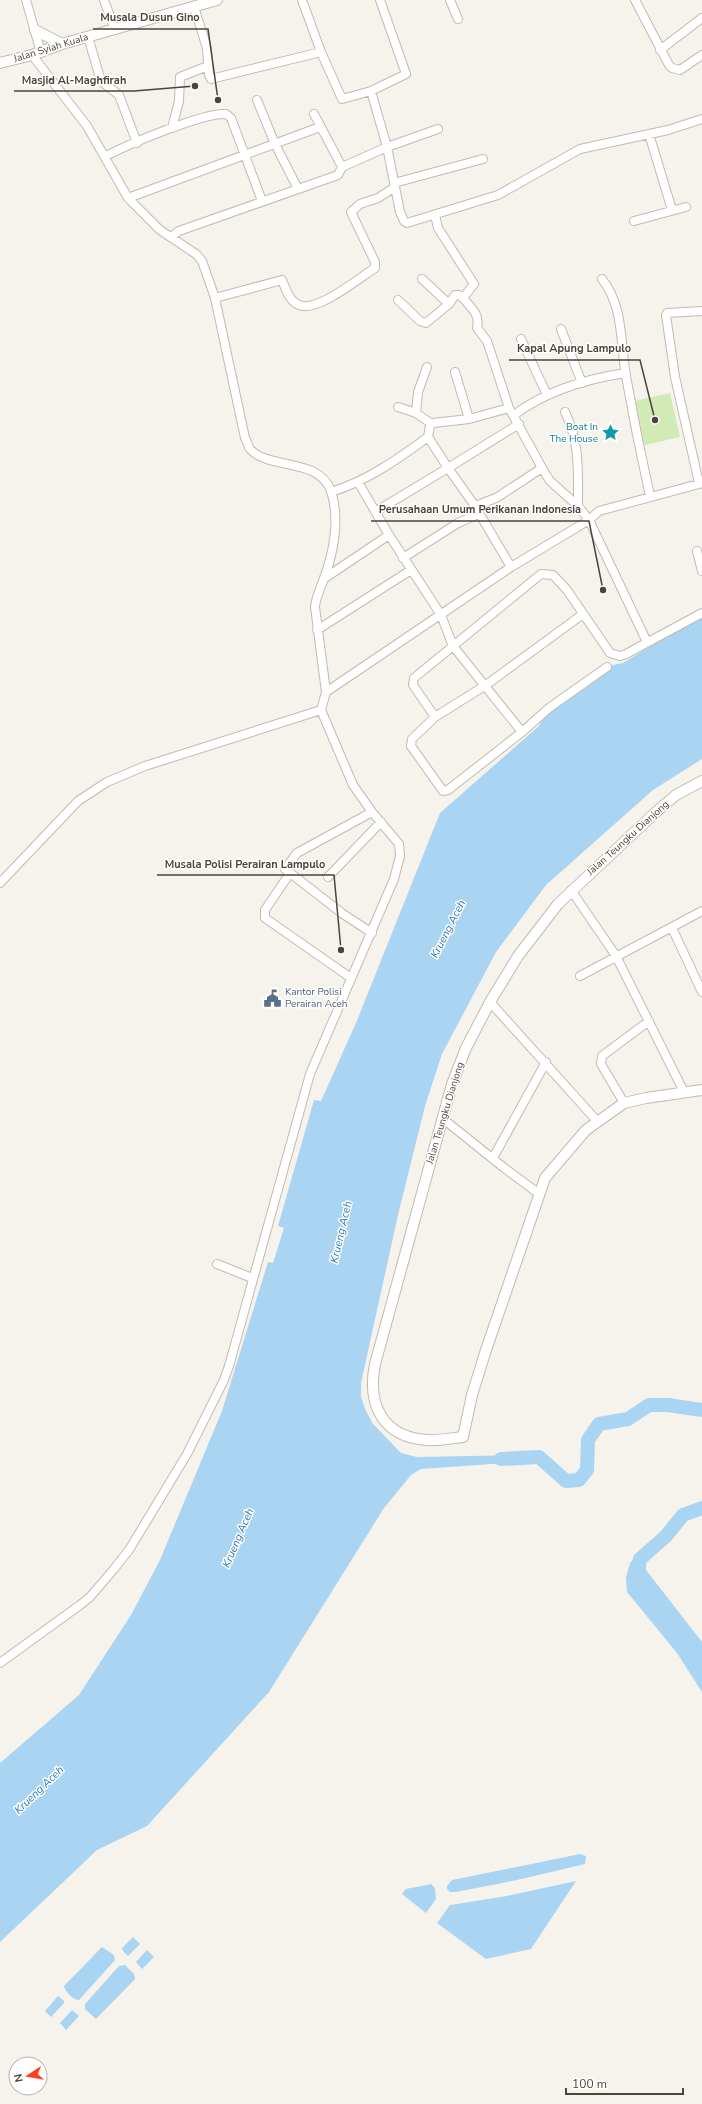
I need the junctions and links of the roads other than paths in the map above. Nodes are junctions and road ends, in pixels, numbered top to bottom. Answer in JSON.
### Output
{"nodes":[{"id":1,"x":26,"y":0,"type":"edge"},
{"id":2,"x":104,"y":0,"type":"edge"},
{"id":3,"x":217,"y":0,"type":"edge"},
{"id":4,"x":302,"y":0,"type":"edge"},
{"id":5,"x":380,"y":0,"type":"edge"},
{"id":6,"x":450,"y":0,"type":"edge"},
{"id":7,"x":637,"y":1,"type":"edge"},
{"id":8,"x":194,"y":7,"type":"junction"},
{"id":9,"x":702,"y":18,"type":"edge"},
{"id":10,"x":458,"y":19,"type":"dead end"},
{"id":11,"x":35,"y":30,"type":"junction"},
{"id":12,"x":115,"y":30,"type":"junction"},
{"id":13,"x":88,"y":37,"type":"junction"},
{"id":14,"x":62,"y":44,"type":"junction"},
{"id":15,"x":660,"y":50,"type":"junction"},
{"id":16,"x":321,"y":52,"type":"junction"},
{"id":17,"x":37,"y":54,"type":"junction"},
{"id":18,"x":702,"y":55,"type":"edge"},
{"id":19,"x":0,"y":63,"type":"edge"},
{"id":20,"x":208,"y":66,"type":"junction"},
{"id":21,"x":371,"y":91,"type":"junction"},
{"id":22,"x":257,"y":100,"type":"dead end"},
{"id":23,"x":314,"y":114,"type":"dead end"},
{"id":24,"x":702,"y":119,"type":"edge"},
{"id":25,"x":320,"y":127,"type":"junction"},
{"id":26,"x":172,"y":128,"type":"junction"},
{"id":27,"x":438,"y":129,"type":"dead end"},
{"id":28,"x":649,"y":134,"type":"junction"},
{"id":29,"x":137,"y":143,"type":"junction"},
{"id":30,"x":275,"y":144,"type":"junction"},
{"id":31,"x":387,"y":147,"type":"junction"},
{"id":32,"x":110,"y":154,"type":"junction"},
{"id":33,"x":245,"y":154,"type":"junction"},
{"id":34,"x":483,"y":159,"type":"dead end"},
{"id":35,"x":342,"y":166,"type":"junction"},
{"id":36,"x":394,"y":185,"type":"junction"},
{"id":37,"x":298,"y":189,"type":"junction"},
{"id":38,"x":128,"y":198,"type":"junction"},
{"id":39,"x":262,"y":202,"type":"junction"},
{"id":40,"x":686,"y":207,"type":"dead end"},
{"id":41,"x":672,"y":210,"type":"junction"},
{"id":42,"x":435,"y":215,"type":"junction"},
{"id":43,"x":634,"y":221,"type":"dead end"},
{"id":44,"x":175,"y":234,"type":"junction"},
{"id":45,"x":422,"y":279,"type":"dead end"},
{"id":46,"x":602,"y":279,"type":"dead end"},
{"id":47,"x":215,"y":298,"type":"junction"},
{"id":48,"x":463,"y":298,"type":"junction"},
{"id":49,"x":398,"y":300,"type":"dead end"},
{"id":50,"x":448,"y":304,"type":"junction"},
{"id":51,"x":702,"y":311,"type":"edge"},
{"id":52,"x":561,"y":329,"type":"dead end"},
{"id":53,"x":521,"y":339,"type":"dead end"},
{"id":54,"x":427,"y":367,"type":"dead end"},
{"id":55,"x":455,"y":372,"type":"dead end"},
{"id":56,"x":625,"y":373,"type":"junction"},
{"id":57,"x":582,"y":383,"type":"junction"},
{"id":58,"x":547,"y":395,"type":"junction"},
{"id":59,"x":398,"y":407,"type":"dead end"},
{"id":60,"x":512,"y":412,"type":"junction"},
{"id":61,"x":565,"y":412,"type":"dead end"},
{"id":62,"x":416,"y":413,"type":"junction"},
{"id":63,"x":469,"y":419,"type":"junction"},
{"id":64,"x":432,"y":424,"type":"junction"},
{"id":65,"x":519,"y":424,"type":"junction"},
{"id":66,"x":428,"y":438,"type":"junction"},
{"id":67,"x":448,"y":468,"type":"junction"},
{"id":68,"x":542,"y":468,"type":"junction"},
{"id":69,"x":358,"y":482,"type":"junction"},
{"id":70,"x":701,"y":483,"type":"edge"},
{"id":71,"x":331,"y":492,"type":"junction"},
{"id":72,"x":650,"y":496,"type":"junction"},
{"id":73,"x":578,"y":506,"type":"junction"},
{"id":74,"x":477,"y":510,"type":"junction"},
{"id":75,"x":375,"y":512,"type":"junction"},
{"id":76,"x":589,"y":520,"type":"junction"},
{"id":77,"x":389,"y":535,"type":"junction"},
{"id":78,"x":697,"y":551,"type":"dead end"},
{"id":79,"x":403,"y":558,"type":"junction"},
{"id":80,"x":511,"y":567,"type":"junction"},
{"id":81,"x":411,"y":570,"type":"junction"},
{"id":82,"x":702,"y":571,"type":"edge"},
{"id":83,"x":325,"y":578,"type":"junction"},
{"id":84,"x":702,"y":613,"type":"edge"},
{"id":85,"x":582,"y":614,"type":"junction"},
{"id":86,"x":441,"y":616,"type":"junction"},
{"id":87,"x":317,"y":630,"type":"junction"},
{"id":88,"x":647,"y":642,"type":"junction"},
{"id":89,"x":453,"y":646,"type":"junction"},
{"id":90,"x":607,"y":667,"type":"dead end"},
{"id":91,"x":486,"y":685,"type":"junction"},
{"id":92,"x":326,"y":692,"type":"junction"},
{"id":93,"x":321,"y":710,"type":"junction"},
{"id":94,"x":435,"y":718,"type":"junction"},
{"id":95,"x":522,"y":732,"type":"junction"},
{"id":96,"x":702,"y":782,"type":"edge"},
{"id":97,"x":372,"y":812,"type":"junction"},
{"id":98,"x":381,"y":822,"type":"junction"},
{"id":99,"x":290,"y":873,"type":"junction"},
{"id":100,"x":328,"y":877,"type":"dead end"},
{"id":101,"x":0,"y":883,"type":"edge"},
{"id":102,"x":571,"y":890,"type":"junction"},
{"id":103,"x":702,"y":911,"type":"edge"},
{"id":104,"x":672,"y":928,"type":"junction"},
{"id":105,"x":372,"y":933,"type":"junction"},
{"id":106,"x":616,"y":956,"type":"junction"},
{"id":107,"x":580,"y":976,"type":"dead end"},
{"id":108,"x":351,"y":978,"type":"junction"},
{"id":109,"x":702,"y":992,"type":"edge"},
{"id":110,"x":490,"y":1002,"type":"junction"},
{"id":111,"x":649,"y":1021,"type":"junction"},
{"id":112,"x":546,"y":1062,"type":"junction"},
{"id":113,"x":702,"y":1090,"type":"edge"},
{"id":114,"x":684,"y":1092,"type":"junction"},
{"id":115,"x":624,"y":1103,"type":"junction"},
{"id":116,"x":442,"y":1118,"type":"junction"},
{"id":117,"x":597,"y":1121,"type":"junction"},
{"id":118,"x":493,"y":1158,"type":"junction"},
{"id":119,"x":538,"y":1193,"type":"junction"},
{"id":120,"x":217,"y":1264,"type":"dead end"},
{"id":121,"x":252,"y":1278,"type":"junction"},
{"id":122,"x":0,"y":1663,"type":"edge"}],
"edges":[{"from":1,"to":11,"type":"street"},
{"from":2,"to":12,"type":"street"},
{"from":3,"to":8,"type":"street","name":"Jalan Syiah Kuala"},
{"from":4,"to":16,"type":"street"},
{"from":5,"to":21,"type":"street"},
{"from":6,"to":10,"type":"street"},
{"from":7,"to":15,"type":"street"},
{"from":8,"to":12,"type":"street","name":"Jalan Syiah Kuala"},
{"from":8,"to":20,"type":"street"},
{"from":9,"to":15,"type":"street"},
{"from":11,"to":14,"type":"street"},
{"from":11,"to":17,"type":"street"},
{"from":12,"to":13,"type":"street","name":"Jalan Syiah Kuala"},
{"from":13,"to":14,"type":"street","name":"Jalan Syiah Kuala"},
{"from":13,"to":29,"type":"street"},
{"from":14,"to":17,"type":"street","name":"Jalan Syiah Kuala"},
{"from":15,"to":18,"type":"street"},
{"from":16,"to":20,"type":"street"},
{"from":16,"to":21,"type":"street"},
{"from":17,"to":19,"type":"street","name":"Jalan Syiah Kuala"},
{"from":17,"to":32,"type":"street"},
{"from":20,"to":26,"type":"street"},
{"from":21,"to":31,"type":"street"},
{"from":22,"to":30,"type":"street"},
{"from":23,"to":25,"type":"street"},
{"from":24,"to":28,"type":"street"},
{"from":25,"to":30,"type":"street"},
{"from":25,"to":35,"type":"street"},
{"from":26,"to":29,"type":"street"},
{"from":26,"to":33,"type":"street"},
{"from":27,"to":31,"type":"street"},
{"from":28,"to":41,"type":"street"},
{"from":28,"to":42,"type":"street"},
{"from":29,"to":32,"type":"street"},
{"from":30,"to":33,"type":"street"},
{"from":30,"to":37,"type":"street"},
{"from":31,"to":35,"type":"street"},
{"from":31,"to":36,"type":"street"},
{"from":32,"to":38,"type":"street"},
{"from":33,"to":38,"type":"street"},
{"from":33,"to":39,"type":"street"},
{"from":34,"to":36,"type":"street"},
{"from":35,"to":37,"type":"street"},
{"from":36,"to":42,"type":"street"},
{"from":36,"to":47,"type":"street"},
{"from":37,"to":39,"type":"street"},
{"from":38,"to":44,"type":"street"},
{"from":39,"to":44,"type":"street"},
{"from":40,"to":41,"type":"street"},
{"from":41,"to":43,"type":"street"},
{"from":42,"to":48,"type":"street"},
{"from":44,"to":47,"type":"street"},
{"from":45,"to":50,"type":"street"},
{"from":46,"to":56,"type":"street"},
{"from":47,"to":71,"type":"street"},
{"from":48,"to":50,"type":"street"},
{"from":48,"to":60,"type":"street"},
{"from":49,"to":50,"type":"street"},
{"from":51,"to":70,"type":"street"},
{"from":52,"to":57,"type":"street"},
{"from":53,"to":58,"type":"street"},
{"from":54,"to":62,"type":"street"},
{"from":55,"to":63,"type":"street"},
{"from":56,"to":57,"type":"street"},
{"from":56,"to":72,"type":"street"},
{"from":57,"to":58,"type":"street"},
{"from":58,"to":60,"type":"street"},
{"from":59,"to":62,"type":"street"},
{"from":60,"to":63,"type":"street"},
{"from":60,"to":65,"type":"street"},
{"from":61,"to":73,"type":"street"},
{"from":62,"to":64,"type":"street"},
{"from":63,"to":64,"type":"street"},
{"from":64,"to":66,"type":"street"},
{"from":65,"to":67,"type":"street"},
{"from":65,"to":68,"type":"street"},
{"from":66,"to":67,"type":"street"},
{"from":66,"to":69,"type":"street"},
{"from":67,"to":74,"type":"street"},
{"from":67,"to":75,"type":"street"},
{"from":68,"to":73,"type":"street"},
{"from":68,"to":74,"type":"street"},
{"from":69,"to":71,"type":"street"},
{"from":69,"to":75,"type":"street"},
{"from":70,"to":72,"type":"street"},
{"from":71,"to":83,"type":"street"},
{"from":72,"to":76,"type":"street"},
{"from":73,"to":76,"type":"street"},
{"from":74,"to":79,"type":"street"},
{"from":74,"to":80,"type":"street"},
{"from":75,"to":77,"type":"street"},
{"from":76,"to":80,"type":"street"},
{"from":76,"to":88,"type":"street"},
{"from":77,"to":79,"type":"street"},
{"from":77,"to":83,"type":"street"},
{"from":78,"to":82,"type":"street"},
{"from":79,"to":81,"type":"street"},
{"from":80,"to":86,"type":"street"},
{"from":81,"to":86,"type":"street"},
{"from":81,"to":87,"type":"street"},
{"from":83,"to":87,"type":"street"},
{"from":84,"to":88,"type":"street"},
{"from":85,"to":88,"type":"street"},
{"from":85,"to":89,"type":"street"},
{"from":85,"to":91,"type":"street"},
{"from":86,"to":89,"type":"street"},
{"from":86,"to":92,"type":"street"},
{"from":87,"to":92,"type":"street"},
{"from":89,"to":91,"type":"street"},
{"from":89,"to":94,"type":"street"},
{"from":90,"to":95,"type":"street"},
{"from":91,"to":94,"type":"street"},
{"from":91,"to":95,"type":"street"},
{"from":92,"to":93,"type":"street"},
{"from":93,"to":97,"type":"street"},
{"from":93,"to":101,"type":"street"},
{"from":94,"to":95,"type":"street"},
{"from":96,"to":102,"type":"street","name":"Jalan Teungku Dianjong"},
{"from":97,"to":98,"type":"street"},
{"from":97,"to":99,"type":"street"},
{"from":98,"to":100,"type":"street"},
{"from":98,"to":105,"type":"street"},
{"from":99,"to":105,"type":"street"},
{"from":99,"to":108,"type":"street"},
{"from":102,"to":106,"type":"street"},
{"from":102,"to":110,"type":"street","name":"Jalan Teungku Dianjong"},
{"from":103,"to":104,"type":"street"},
{"from":104,"to":106,"type":"street"},
{"from":104,"to":109,"type":"street"},
{"from":105,"to":108,"type":"street"},
{"from":106,"to":107,"type":"street"},
{"from":106,"to":111,"type":"street"},
{"from":108,"to":121,"type":"street"},
{"from":110,"to":112,"type":"street"},
{"from":110,"to":116,"type":"street","name":"Jalan Teungku Dianjong"},
{"from":111,"to":114,"type":"street"},
{"from":111,"to":115,"type":"street"},
{"from":112,"to":117,"type":"street"},
{"from":112,"to":118,"type":"street"},
{"from":113,"to":114,"type":"street"},
{"from":114,"to":115,"type":"street"},
{"from":115,"to":117,"type":"street"},
{"from":116,"to":118,"type":"street"},
{"from":116,"to":119,"type":"street","name":"Jalan Teungku Dianjong"},
{"from":117,"to":119,"type":"street"},
{"from":118,"to":119,"type":"street"},
{"from":120,"to":121,"type":"street"},
{"from":121,"to":122,"type":"street"}]}
